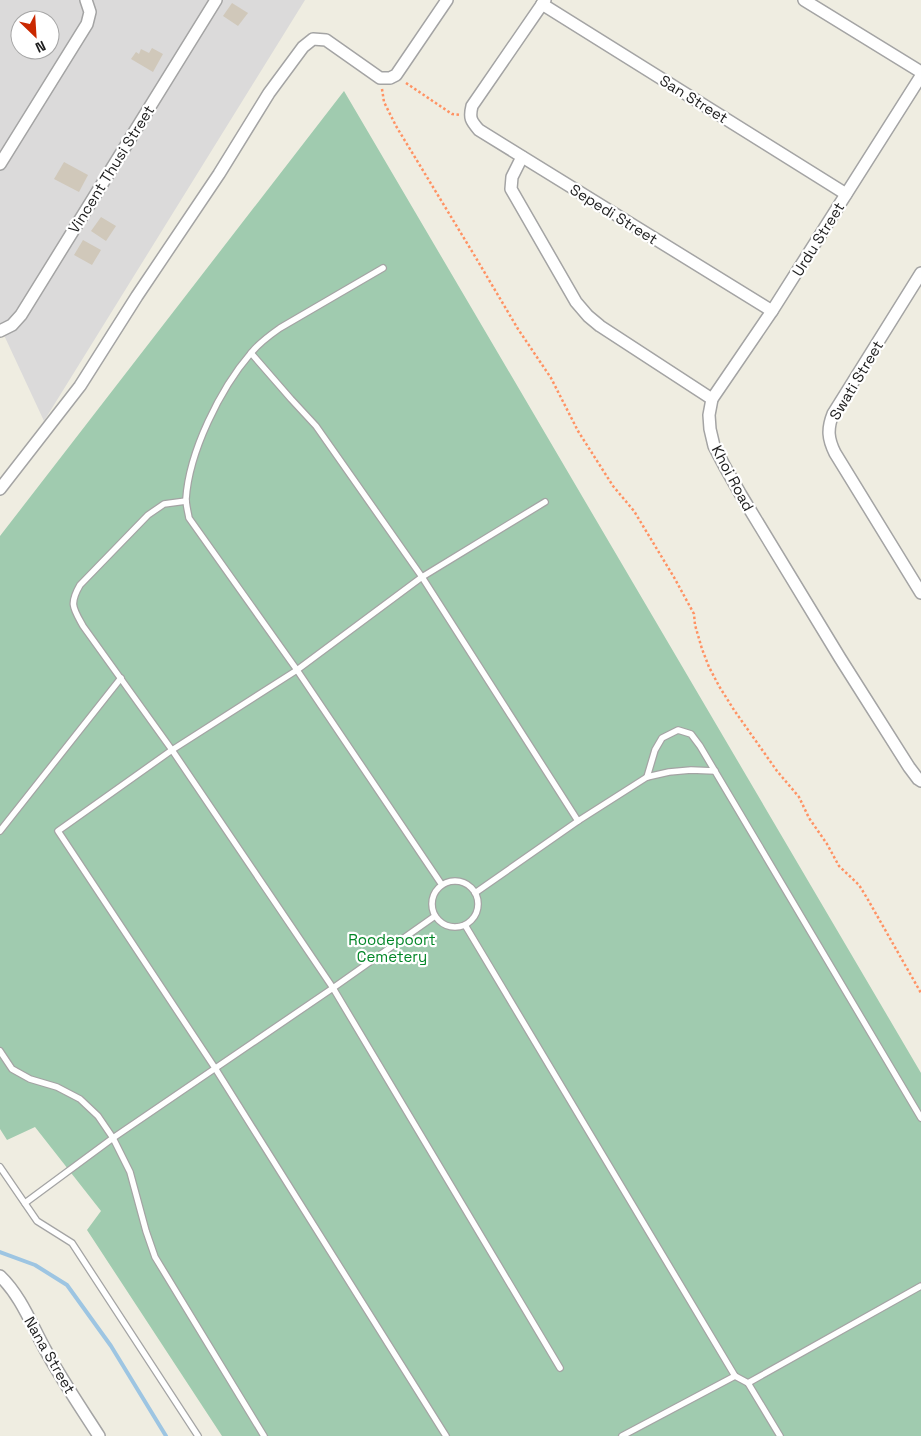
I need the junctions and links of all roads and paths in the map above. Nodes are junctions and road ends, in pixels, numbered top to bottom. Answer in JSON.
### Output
{"nodes":[{"id":1,"x":86,"y":0,"type":"edge"},
{"id":2,"x":216,"y":0,"type":"edge"},
{"id":3,"x":447,"y":0,"type":"edge"},
{"id":4,"x":804,"y":0,"type":"edge"},
{"id":5,"x":544,"y":2,"type":"edge"},
{"id":6,"x":921,"y":72,"type":"edge"},
{"id":7,"x":396,"y":75,"type":"junction"},
{"id":8,"x":921,"y":76,"type":"edge"},
{"id":9,"x":380,"y":78,"type":"junction"},
{"id":10,"x":471,"y":111,"type":"junction"},
{"id":11,"x":522,"y":157,"type":"junction"},
{"id":12,"x":0,"y":164,"type":"edge"},
{"id":13,"x":846,"y":194,"type":"junction"},
{"id":14,"x":383,"y":268,"type":"dead end"},
{"id":15,"x":921,"y":273,"type":"edge"},
{"id":16,"x":772,"y":311,"type":"junction"},
{"id":17,"x":0,"y":331,"type":"edge"},
{"id":18,"x":251,"y":353,"type":"junction"},
{"id":19,"x":712,"y":399,"type":"junction"},
{"id":20,"x":0,"y":488,"type":"edge"},
{"id":21,"x":186,"y":501,"type":"junction"},
{"id":22,"x":545,"y":502,"type":"dead end"},
{"id":23,"x":422,"y":577,"type":"junction"},
{"id":24,"x":921,"y":593,"type":"edge"},
{"id":25,"x":296,"y":670,"type":"junction"},
{"id":26,"x":121,"y":678,"type":"junction"},
{"id":27,"x":172,"y":750,"type":"junction"},
{"id":28,"x":715,"y":771,"type":"junction"},
{"id":29,"x":647,"y":776,"type":"junction"},
{"id":30,"x":921,"y":781,"type":"edge"},
{"id":31,"x":578,"y":821,"type":"junction"},
{"id":32,"x":0,"y":831,"type":"edge"},
{"id":33,"x":442,"y":885,"type":"junction"},
{"id":34,"x":475,"y":893,"type":"junction"},
{"id":35,"x":435,"y":916,"type":"junction"},
{"id":36,"x":465,"y":925,"type":"junction"},
{"id":37,"x":333,"y":988,"type":"junction"},
{"id":38,"x":921,"y":993,"type":"edge"},
{"id":39,"x":0,"y":1051,"type":"edge"},
{"id":40,"x":215,"y":1068,"type":"junction"},
{"id":41,"x":921,"y":1118,"type":"edge"},
{"id":42,"x":113,"y":1138,"type":"junction"},
{"id":43,"x":0,"y":1167,"type":"edge"},
{"id":44,"x":25,"y":1203,"type":"junction"},
{"id":45,"x":0,"y":1276,"type":"edge"},
{"id":46,"x":921,"y":1286,"type":"edge"},
{"id":47,"x":560,"y":1368,"type":"dead end"},
{"id":48,"x":735,"y":1376,"type":"junction"},
{"id":49,"x":748,"y":1382,"type":"junction"},
{"id":50,"x":99,"y":1436,"type":"edge"},
{"id":51,"x":198,"y":1436,"type":"edge"},
{"id":52,"x":264,"y":1436,"type":"edge"},
{"id":53,"x":446,"y":1436,"type":"edge"},
{"id":54,"x":622,"y":1436,"type":"edge"},
{"id":55,"x":780,"y":1436,"type":"edge"}],
"edges":[{"from":1,"to":12,"type":"street"},
{"from":2,"to":17,"type":"street","name":"Vincent Thusi Street"},
{"from":3,"to":7,"type":"street"},
{"from":4,"to":6,"type":"street"},
{"from":5,"to":10,"type":"street"},
{"from":5,"to":13,"type":"street","name":"San Street"},
{"from":7,"to":9,"type":"street"},
{"from":7,"to":10,"type":"path"},
{"from":8,"to":13,"type":"street","name":"Urdu Street"},
{"from":9,"to":20,"type":"street"},
{"from":9,"to":38,"type":"path"},
{"from":10,"to":11,"type":"street","name":"Sepedi Street"},
{"from":11,"to":16,"type":"street","name":"Sepedi Street"},
{"from":11,"to":19,"type":"street"},
{"from":13,"to":16,"type":"street","name":"Urdu Street"},
{"from":14,"to":18,"type":"lane"},
{"from":15,"to":24,"type":"street","name":"Swati Street"},
{"from":16,"to":19,"type":"street","name":"Urdu Street"},
{"from":18,"to":21,"type":"lane"},
{"from":18,"to":23,"type":"lane"},
{"from":19,"to":30,"type":"street","name":"Khoi Road"},
{"from":21,"to":25,"type":"lane"},
{"from":21,"to":26,"type":"lane"},
{"from":22,"to":23,"type":"lane"},
{"from":23,"to":25,"type":"lane"},
{"from":23,"to":31,"type":"lane"},
{"from":25,"to":27,"type":"lane"},
{"from":25,"to":33,"type":"lane"},
{"from":26,"to":27,"type":"lane"},
{"from":26,"to":32,"type":"lane"},
{"from":27,"to":37,"type":"lane"},
{"from":27,"to":40,"type":"lane"},
{"from":28,"to":29,"type":"lane"},
{"from":28,"to":29,"type":"lane"},
{"from":28,"to":41,"type":"lane"},
{"from":29,"to":31,"type":"lane"},
{"from":31,"to":34,"type":"lane"},
{"from":33,"to":34,"type":"lane"},
{"from":33,"to":35,"type":"lane"},
{"from":34,"to":36,"type":"lane"},
{"from":35,"to":36,"type":"lane"},
{"from":35,"to":37,"type":"lane"},
{"from":36,"to":48,"type":"lane"},
{"from":37,"to":40,"type":"lane"},
{"from":37,"to":47,"type":"lane"},
{"from":39,"to":42,"type":"lane"},
{"from":40,"to":42,"type":"lane"},
{"from":40,"to":53,"type":"lane"},
{"from":42,"to":44,"type":"lane"},
{"from":42,"to":52,"type":"lane"},
{"from":43,"to":44,"type":"lane"},
{"from":44,"to":51,"type":"lane"},
{"from":45,"to":50,"type":"street","name":"Nana Street"},
{"from":46,"to":49,"type":"lane"},
{"from":48,"to":49,"type":"lane"},
{"from":48,"to":54,"type":"lane"},
{"from":49,"to":55,"type":"lane"}]}
